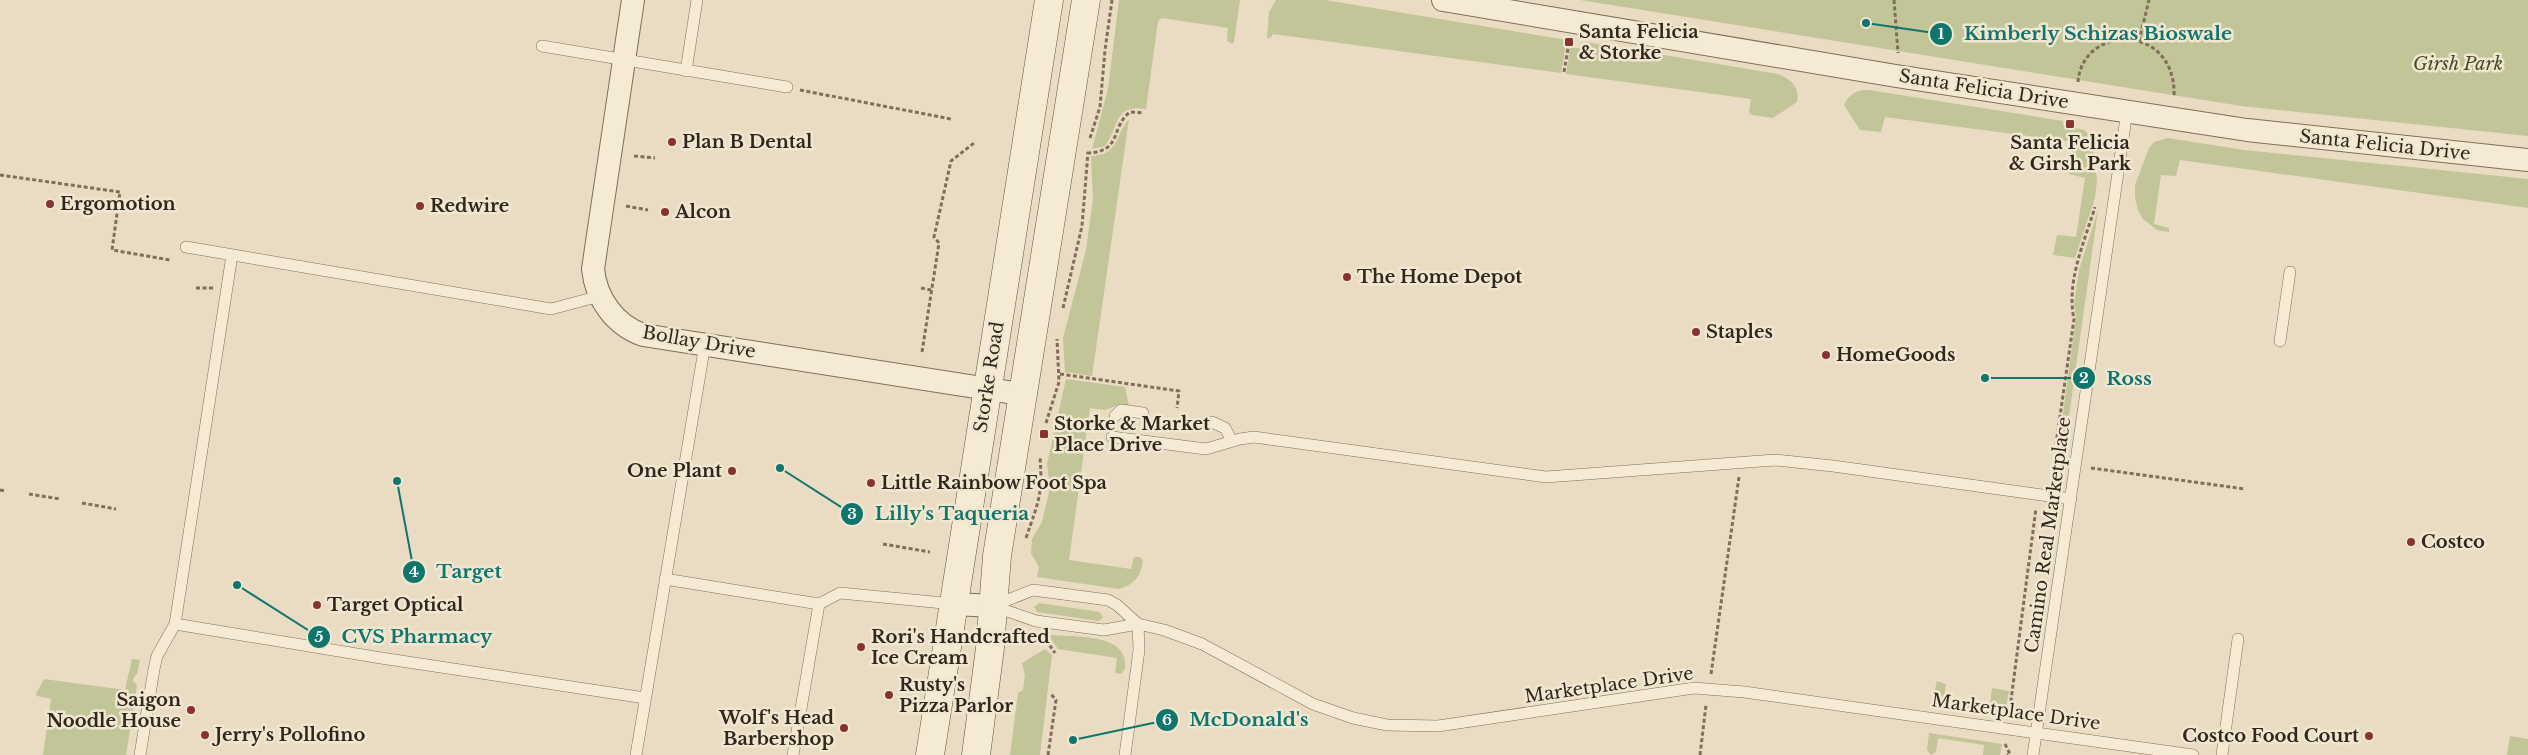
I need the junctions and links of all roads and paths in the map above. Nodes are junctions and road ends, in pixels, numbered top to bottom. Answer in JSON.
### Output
{"nodes":[{"id":1,"x":633,"y":0,"type":"edge"},
{"id":2,"x":697,"y":0,"type":"edge"},
{"id":3,"x":1049,"y":0,"type":"edge"},
{"id":4,"x":1086,"y":0,"type":"edge"},
{"id":5,"x":1112,"y":0,"type":"edge"},
{"id":6,"x":1443,"y":0,"type":"edge"},
{"id":7,"x":1894,"y":0,"type":"edge"},
{"id":8,"x":2149,"y":0,"type":"edge"},
{"id":9,"x":2139,"y":41,"type":"junction"},
{"id":10,"x":1569,"y":42,"type":"dead end"},
{"id":11,"x":542,"y":46,"type":"dead end"},
{"id":12,"x":1898,"y":54,"type":"dead end"},
{"id":13,"x":624,"y":60,"type":"junction"},
{"id":14,"x":686,"y":70,"type":"junction"},
{"id":15,"x":1564,"y":72,"type":"dead end"},
{"id":16,"x":2078,"y":82,"type":"dead end"},
{"id":17,"x":787,"y":87,"type":"joint"},
{"id":18,"x":2174,"y":98,"type":"dead end"},
{"id":19,"x":2127,"y":111,"type":"junction"},
{"id":20,"x":1144,"y":113,"type":"dead end"},
{"id":21,"x":951,"y":119,"type":"dead end"},
{"id":22,"x":974,"y":143,"type":"dead end"},
{"id":23,"x":1025,"y":151,"type":"junction"},
{"id":24,"x":1088,"y":153,"type":"junction"},
{"id":25,"x":634,"y":156,"type":"dead end"},
{"id":26,"x":655,"y":158,"type":"dead end"},
{"id":27,"x":2528,"y":160,"type":"edge"},
{"id":28,"x":0,"y":175,"type":"edge"},
{"id":29,"x":2098,"y":200,"type":"dead end"},
{"id":30,"x":626,"y":206,"type":"dead end"},
{"id":31,"x":648,"y":210,"type":"dead end"},
{"id":32,"x":1049,"y":235,"type":"junction"},
{"id":33,"x":186,"y":247,"type":"dead end"},
{"id":34,"x":232,"y":255,"type":"junction"},
{"id":35,"x":170,"y":260,"type":"dead end"},
{"id":36,"x":2290,"y":272,"type":"dead end"},
{"id":37,"x":196,"y":288,"type":"dead end"},
{"id":38,"x":213,"y":288,"type":"dead end"},
{"id":39,"x":921,"y":288,"type":"dead end"},
{"id":40,"x":931,"y":290,"type":"junction"},
{"id":41,"x":600,"y":296,"type":"junction"},
{"id":42,"x":1062,"y":313,"type":"dead end"},
{"id":43,"x":1058,"y":335,"type":"dead end"},
{"id":44,"x":2280,"y":341,"type":"dead end"},
{"id":45,"x":704,"y":344,"type":"junction"},
{"id":46,"x":922,"y":352,"type":"dead end"},
{"id":47,"x":1060,"y":374,"type":"junction"},
{"id":48,"x":987,"y":388,"type":"junction"},
{"id":49,"x":1021,"y":394,"type":"junction"},
{"id":50,"x":1177,"y":408,"type":"dead end"},
{"id":51,"x":1143,"y":413,"type":"dead end"},
{"id":52,"x":1115,"y":416,"type":"dead end"},
{"id":53,"x":1212,"y":422,"type":"dead end"},
{"id":54,"x":1046,"y":423,"type":"dead end"},
{"id":55,"x":1112,"y":437,"type":"dead end"},
{"id":56,"x":1232,"y":441,"type":"junction"},
{"id":57,"x":2054,"y":451,"type":"dead end"},
{"id":58,"x":1040,"y":457,"type":"dead end"},
{"id":59,"x":2090,"y":468,"type":"dead end"},
{"id":60,"x":1739,"y":474,"type":"dead end"},
{"id":61,"x":2246,"y":489,"type":"dead end"},
{"id":62,"x":0,"y":490,"type":"edge"},
{"id":63,"x":5,"y":491,"type":"dead end"},
{"id":64,"x":29,"y":494,"type":"dead end"},
{"id":65,"x":60,"y":499,"type":"dead end"},
{"id":66,"x":2071,"y":499,"type":"junction"},
{"id":67,"x":82,"y":503,"type":"dead end"},
{"id":68,"x":2037,"y":506,"type":"dead end"},
{"id":69,"x":116,"y":509,"type":"dead end"},
{"id":70,"x":1025,"y":539,"type":"dead end"},
{"id":71,"x":884,"y":544,"type":"dead end"},
{"id":72,"x":930,"y":552,"type":"dead end"},
{"id":73,"x":665,"y":579,"type":"junction"},
{"id":74,"x":819,"y":604,"type":"junction"},
{"id":75,"x":954,"y":604,"type":"junction"},
{"id":76,"x":993,"y":606,"type":"junction"},
{"id":77,"x":175,"y":624,"type":"junction"},
{"id":78,"x":1138,"y":624,"type":"junction"},
{"id":79,"x":2238,"y":639,"type":"dead end"},
{"id":80,"x":1046,"y":640,"type":"dead end"},
{"id":81,"x":1055,"y":653,"type":"dead end"},
{"id":82,"x":1711,"y":676,"type":"dead end"},
{"id":83,"x":1050,"y":693,"type":"dead end"},
{"id":84,"x":645,"y":698,"type":"junction"},
{"id":85,"x":1706,"y":705,"type":"dead end"},
{"id":86,"x":2010,"y":708,"type":"dead end"},
{"id":87,"x":2037,"y":733,"type":"junction"},
{"id":88,"x":2005,"y":744,"type":"dead end"},
{"id":89,"x":140,"y":755,"type":"edge"},
{"id":90,"x":636,"y":755,"type":"edge"},
{"id":91,"x":793,"y":755,"type":"edge"},
{"id":92,"x":930,"y":755,"type":"edge"},
{"id":93,"x":976,"y":755,"type":"edge"},
{"id":94,"x":1048,"y":755,"type":"edge"},
{"id":95,"x":1125,"y":755,"type":"edge"},
{"id":96,"x":1700,"y":755,"type":"edge"},
{"id":97,"x":2007,"y":755,"type":"edge"},
{"id":98,"x":2034,"y":755,"type":"edge"},
{"id":99,"x":2193,"y":755,"type":"edge"},
{"id":100,"x":2222,"y":755,"type":"edge"}],
"edges":[{"from":1,"to":13,"type":"street","name":"Bollay Drive"},
{"from":2,"to":14,"type":"lane"},
{"from":3,"to":23,"type":"main road","name":"Storke Road"},
{"from":4,"to":32,"type":"main road","name":"Storke Road"},
{"from":5,"to":24,"type":"path"},
{"from":6,"to":19,"type":"street","name":"Santa Felicia Drive"},
{"from":7,"to":12,"type":"path"},
{"from":8,"to":9,"type":"path"},
{"from":9,"to":16,"type":"path"},
{"from":9,"to":18,"type":"path"},
{"from":10,"to":15,"type":"path"},
{"from":11,"to":13,"type":"lane"},
{"from":13,"to":14,"type":"lane"},
{"from":13,"to":41,"type":"street","name":"Bollay Drive"},
{"from":14,"to":17,"type":"lane"},
{"from":17,"to":21,"type":"path"},
{"from":19,"to":27,"type":"street","name":"Santa Felicia Drive"},
{"from":19,"to":66,"type":"lane","name":"Camino Real Marketplace"},
{"from":20,"to":24,"type":"path"},
{"from":22,"to":40,"type":"path"},
{"from":23,"to":32,"type":"main road"},
{"from":23,"to":48,"type":"main road","name":"Storke Road"},
{"from":24,"to":42,"type":"path"},
{"from":25,"to":26,"type":"path"},
{"from":28,"to":35,"type":"path"},
{"from":29,"to":57,"type":"path"},
{"from":30,"to":31,"type":"path"},
{"from":32,"to":49,"type":"main road","name":"Storke Road"},
{"from":33,"to":34,"type":"lane"},
{"from":34,"to":41,"type":"lane"},
{"from":34,"to":77,"type":"lane"},
{"from":36,"to":44,"type":"lane"},
{"from":37,"to":38,"type":"path"},
{"from":39,"to":40,"type":"path"},
{"from":40,"to":46,"type":"path"},
{"from":41,"to":45,"type":"street","name":"Bollay Drive"},
{"from":43,"to":47,"type":"path"},
{"from":45,"to":48,"type":"street","name":"Bollay Drive"},
{"from":45,"to":73,"type":"lane"},
{"from":47,"to":50,"type":"path"},
{"from":47,"to":54,"type":"path"},
{"from":48,"to":49,"type":"street","name":"Bollay Drive"},
{"from":48,"to":75,"type":"main road","name":"Storke Road"},
{"from":49,"to":76,"type":"main road","name":"Storke Road"},
{"from":51,"to":52,"type":"lane"},
{"from":53,"to":56,"type":"lane"},
{"from":55,"to":56,"type":"lane"},
{"from":56,"to":66,"type":"lane"},
{"from":58,"to":70,"type":"path"},
{"from":59,"to":61,"type":"path"},
{"from":60,"to":82,"type":"path"},
{"from":62,"to":63,"type":"path"},
{"from":64,"to":65,"type":"path"},
{"from":66,"to":87,"type":"lane","name":"Camino Real Marketplace"},
{"from":67,"to":69,"type":"path"},
{"from":68,"to":86,"type":"path"},
{"from":71,"to":72,"type":"path"},
{"from":73,"to":74,"type":"lane"},
{"from":73,"to":84,"type":"lane"},
{"from":74,"to":75,"type":"lane"},
{"from":74,"to":91,"type":"lane"},
{"from":75,"to":76,"type":"street"},
{"from":75,"to":92,"type":"main road","name":"Storke Road"},
{"from":76,"to":78,"type":"lane","name":"Marketplace Drive"},
{"from":76,"to":78,"type":"lane","name":"Marketplace Drive"},
{"from":76,"to":93,"type":"main road","name":"Storke Road"},
{"from":77,"to":84,"type":"lane"},
{"from":77,"to":89,"type":"lane"},
{"from":78,"to":87,"type":"lane","name":"Marketplace Drive"},
{"from":78,"to":95,"type":"lane"},
{"from":79,"to":100,"type":"lane"},
{"from":80,"to":81,"type":"path"},
{"from":83,"to":94,"type":"path"},
{"from":84,"to":90,"type":"lane"},
{"from":85,"to":96,"type":"path"},
{"from":87,"to":98,"type":"lane","name":"Camino Real Marketplace"},
{"from":87,"to":99,"type":"lane","name":"Marketplace Drive"},
{"from":88,"to":97,"type":"path"}]}
